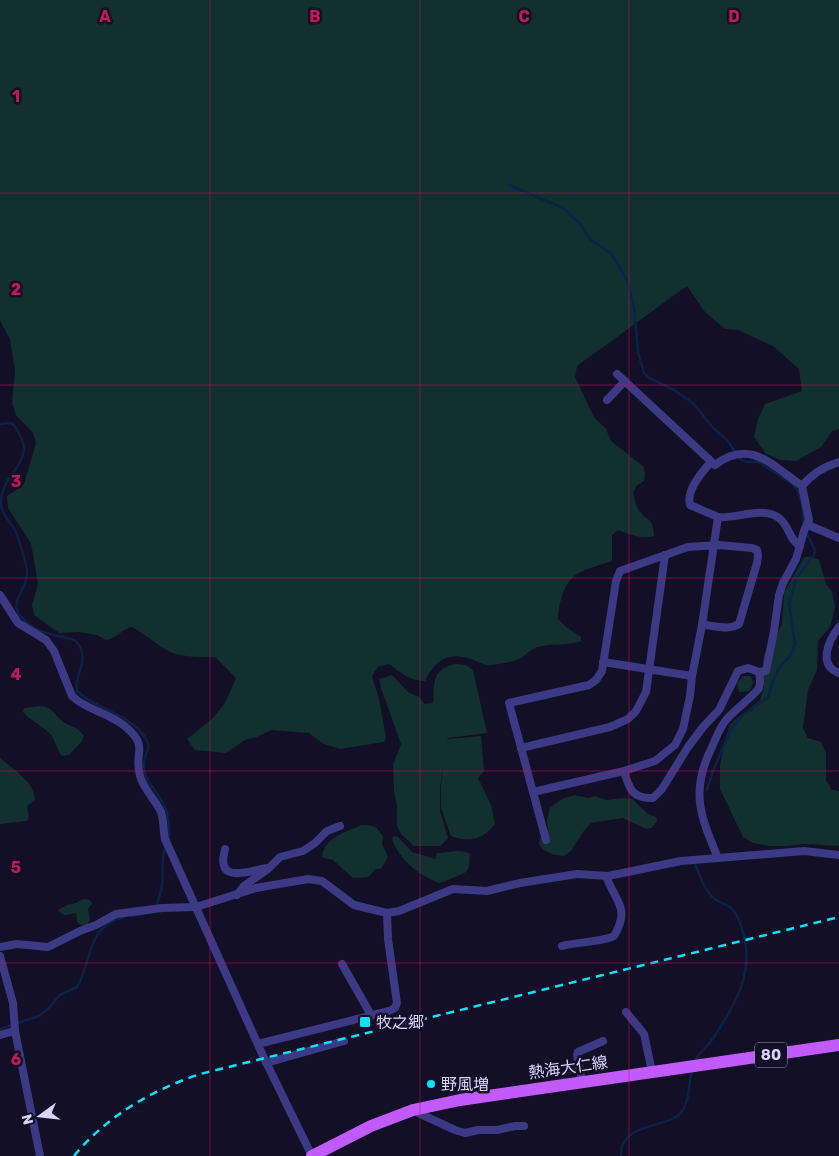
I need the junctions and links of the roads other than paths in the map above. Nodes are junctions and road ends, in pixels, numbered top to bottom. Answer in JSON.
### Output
{"nodes":[{"id":1,"x":617,"y":374,"type":"dead end"},
{"id":2,"x":625,"y":381,"type":"junction"},
{"id":3,"x":606,"y":400,"type":"dead end"},
{"id":4,"x":712,"y":462,"type":"junction"},
{"id":5,"x":839,"y":462,"type":"edge"},
{"id":6,"x":802,"y":486,"type":"junction"},
{"id":7,"x":718,"y":518,"type":"junction"},
{"id":8,"x":808,"y":526,"type":"junction"},
{"id":9,"x":839,"y":538,"type":"edge"},
{"id":10,"x":713,"y":545,"type":"junction"},
{"id":11,"x":800,"y":546,"type":"junction"},
{"id":12,"x":664,"y":556,"type":"junction"},
{"id":13,"x":0,"y":595,"type":"edge"},
{"id":14,"x":702,"y":625,"type":"junction"},
{"id":15,"x":839,"y":627,"type":"edge"},
{"id":16,"x":603,"y":662,"type":"junction"},
{"id":17,"x":649,"y":669,"type":"junction"},
{"id":18,"x":759,"y":672,"type":"junction"},
{"id":19,"x":839,"y":673,"type":"edge"},
{"id":20,"x":692,"y":676,"type":"junction"},
{"id":21,"x":521,"y":748,"type":"junction"},
{"id":22,"x":624,"y":771,"type":"junction"},
{"id":23,"x":533,"y":792,"type":"junction"},
{"id":24,"x":340,"y":826,"type":"dead end"},
{"id":25,"x":546,"y":840,"type":"dead end"},
{"id":26,"x":225,"y":849,"type":"dead end"},
{"id":27,"x":838,"y":854,"type":"edge"},
{"id":28,"x":718,"y":858,"type":"junction"},
{"id":29,"x":270,"y":868,"type":"junction"},
{"id":30,"x":606,"y":876,"type":"junction"},
{"id":31,"x":237,"y":895,"type":"junction"},
{"id":32,"x":196,"y":906,"type":"junction"},
{"id":33,"x":387,"y":913,"type":"junction"},
{"id":34,"x":562,"y":946,"type":"dead end"},
{"id":35,"x":0,"y":948,"type":"edge"},
{"id":36,"x":0,"y":956,"type":"edge"},
{"id":37,"x":342,"y":964,"type":"dead end"},
{"id":38,"x":626,"y":1012,"type":"dead end"},
{"id":39,"x":370,"y":1015,"type":"junction"},
{"id":40,"x":14,"y":1026,"type":"junction"},
{"id":41,"x":0,"y":1035,"type":"edge"},
{"id":42,"x":344,"y":1041,"type":"dead end"},
{"id":43,"x":603,"y":1041,"type":"dead end"},
{"id":44,"x":258,"y":1044,"type":"junction"},
{"id":45,"x":839,"y":1045,"type":"edge"},
{"id":46,"x":266,"y":1062,"type":"junction"},
{"id":47,"x":652,"y":1072,"type":"junction"},
{"id":48,"x":582,"y":1082,"type":"junction"},
{"id":49,"x":413,"y":1110,"type":"junction"},
{"id":50,"x":524,"y":1126,"type":"dead end"},
{"id":51,"x":40,"y":1156,"type":"edge"},
{"id":52,"x":312,"y":1156,"type":"edge"}],
"edges":[{"from":1,"to":2,"type":"street"},
{"from":2,"to":3,"type":"street"},
{"from":2,"to":4,"type":"street"},
{"from":4,"to":6,"type":"street"},
{"from":4,"to":7,"type":"street"},
{"from":5,"to":6,"type":"street"},
{"from":6,"to":8,"type":"street"},
{"from":7,"to":10,"type":"street"},
{"from":7,"to":11,"type":"street"},
{"from":8,"to":9,"type":"street"},
{"from":8,"to":11,"type":"street"},
{"from":10,"to":12,"type":"street"},
{"from":10,"to":14,"type":"street"},
{"from":10,"to":14,"type":"street"},
{"from":11,"to":18,"type":"street"},
{"from":12,"to":16,"type":"street"},
{"from":12,"to":17,"type":"street"},
{"from":13,"to":32,"type":"street"},
{"from":14,"to":20,"type":"street"},
{"from":15,"to":19,"type":"street"},
{"from":16,"to":17,"type":"street"},
{"from":16,"to":21,"type":"street"},
{"from":17,"to":20,"type":"street"},
{"from":17,"to":21,"type":"street"},
{"from":18,"to":22,"type":"street"},
{"from":18,"to":28,"type":"street"},
{"from":20,"to":22,"type":"street"},
{"from":21,"to":23,"type":"street"},
{"from":22,"to":23,"type":"street"},
{"from":23,"to":25,"type":"street"},
{"from":24,"to":29,"type":"street"},
{"from":26,"to":29,"type":"street"},
{"from":27,"to":28,"type":"street"},
{"from":28,"to":30,"type":"street"},
{"from":29,"to":31,"type":"street"},
{"from":30,"to":33,"type":"street"},
{"from":30,"to":34,"type":"street"},
{"from":31,"to":32,"type":"street"},
{"from":31,"to":33,"type":"street"},
{"from":32,"to":35,"type":"street"},
{"from":32,"to":44,"type":"street"},
{"from":33,"to":39,"type":"street"},
{"from":36,"to":40,"type":"street"},
{"from":37,"to":39,"type":"street"},
{"from":38,"to":47,"type":"street"},
{"from":39,"to":44,"type":"street"},
{"from":40,"to":41,"type":"street"},
{"from":40,"to":51,"type":"street"},
{"from":42,"to":46,"type":"street"},
{"from":43,"to":48,"type":"street"},
{"from":44,"to":46,"type":"street"},
{"from":45,"to":47,"type":"main road","name":"熱海大仁線","number":"80"},
{"from":46,"to":52,"type":"street"},
{"from":47,"to":48,"type":"main road","name":"熱海大仁線","number":"80"},
{"from":48,"to":49,"type":"main road","name":"熱海大仁線","number":"80"},
{"from":49,"to":50,"type":"street"},
{"from":49,"to":52,"type":"main road","name":"熱海大仁線","number":"80"}]}
